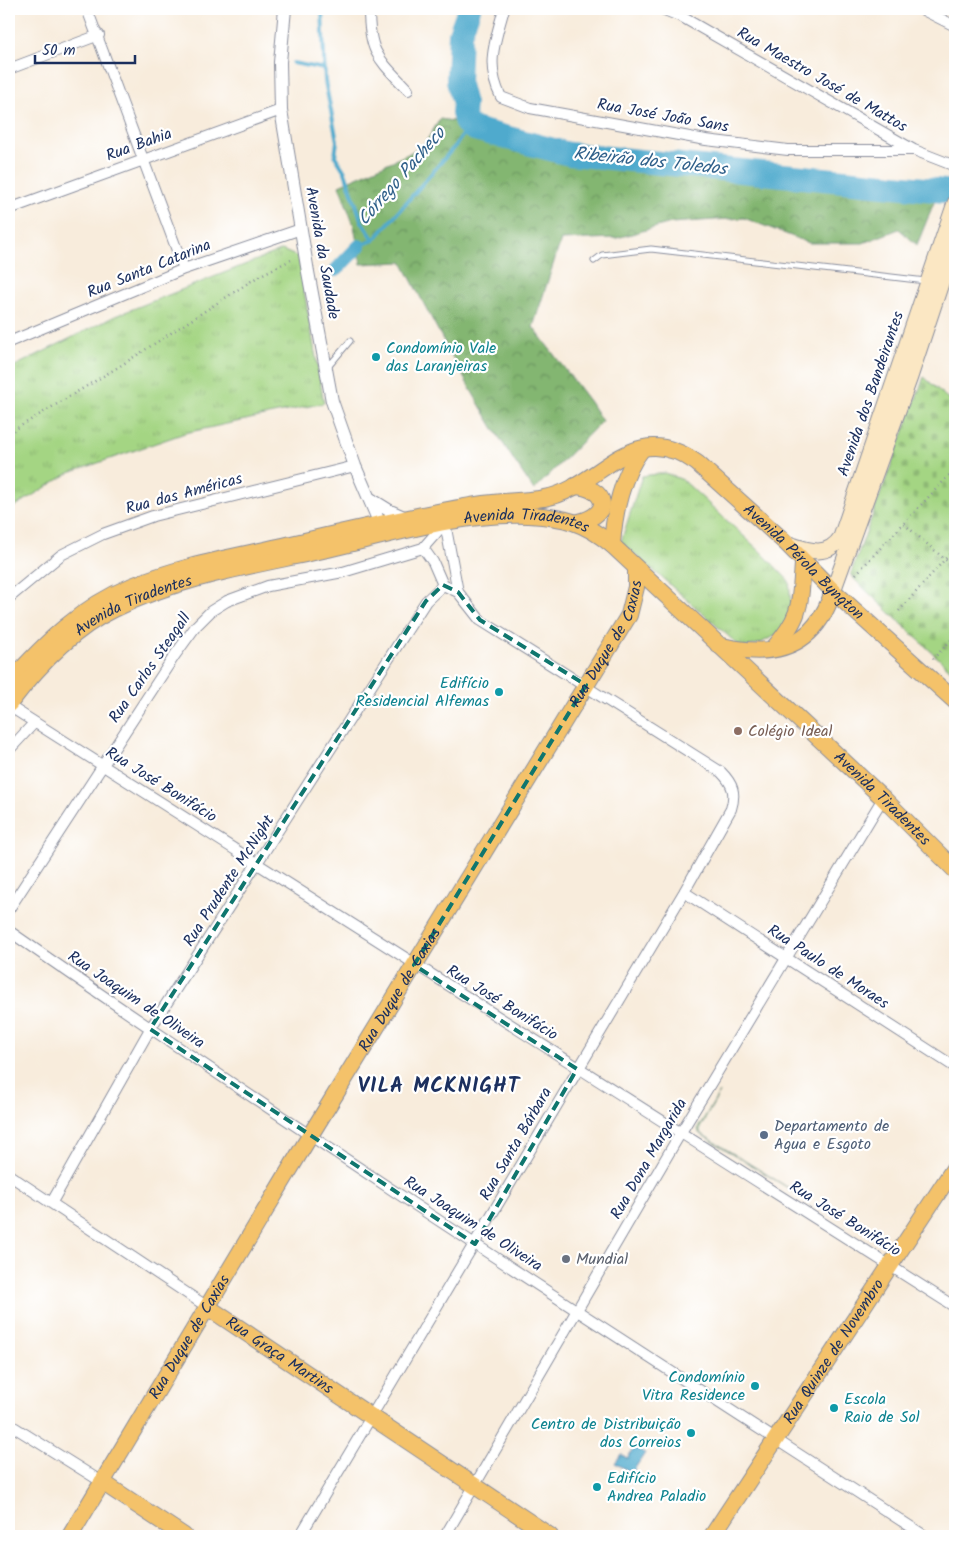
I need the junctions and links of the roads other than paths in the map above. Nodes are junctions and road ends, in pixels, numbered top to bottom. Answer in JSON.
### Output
{"nodes":[{"id":1,"x":87,"y":9,"type":"edge"},
{"id":2,"x":285,"y":9,"type":"edge"},
{"id":3,"x":368,"y":9,"type":"edge"},
{"id":4,"x":504,"y":9,"type":"edge"},
{"id":5,"x":662,"y":9,"type":"edge"},
{"id":6,"x":921,"y":9,"type":"edge"},
{"id":7,"x":955,"y":26,"type":"edge"},
{"id":8,"x":99,"y":35,"type":"junction"},
{"id":9,"x":9,"y":69,"type":"edge"},
{"id":10,"x":408,"y":90,"type":"dead end"},
{"id":11,"x":281,"y":110,"type":"junction"},
{"id":12,"x":914,"y":150,"type":"junction"},
{"id":13,"x":143,"y":159,"type":"junction"},
{"id":14,"x":955,"y":166,"type":"edge"},
{"id":15,"x":954,"y":207,"type":"edge"},
{"id":16,"x":9,"y":210,"type":"edge"},
{"id":17,"x":301,"y":229,"type":"junction"},
{"id":18,"x":955,"y":241,"type":"edge"},
{"id":19,"x":594,"y":261,"type":"dead end"},
{"id":20,"x":184,"y":269,"type":"junction"},
{"id":21,"x":929,"y":281,"type":"junction"},
{"id":22,"x":350,"y":340,"type":"dead end"},
{"id":23,"x":9,"y":342,"type":"edge"},
{"id":24,"x":326,"y":369,"type":"junction"},
{"id":25,"x":642,"y":449,"type":"junction"},
{"id":26,"x":355,"y":466,"type":"junction"},
{"id":27,"x":575,"y":486,"type":"junction"},
{"id":28,"x":367,"y":496,"type":"junction"},
{"id":29,"x":406,"y":518,"type":"junction"},
{"id":30,"x":445,"y":522,"type":"junction"},
{"id":31,"x":579,"y":522,"type":"junction"},
{"id":32,"x":380,"y":524,"type":"junction"},
{"id":33,"x":398,"y":533,"type":"junction"},
{"id":34,"x":786,"y":543,"type":"junction"},
{"id":35,"x":612,"y":545,"type":"junction"},
{"id":36,"x":423,"y":548,"type":"junction"},
{"id":37,"x":804,"y":564,"type":"junction"},
{"id":38,"x":636,"y":569,"type":"junction"},
{"id":39,"x":443,"y":584,"type":"junction"},
{"id":40,"x":833,"y":591,"type":"junction"},
{"id":41,"x":458,"y":592,"type":"junction"},
{"id":42,"x":9,"y":598,"type":"edge"},
{"id":43,"x":715,"y":644,"type":"junction"},
{"id":44,"x":771,"y":651,"type":"junction"},
{"id":45,"x":9,"y":683,"type":"edge"},
{"id":46,"x":586,"y":686,"type":"junction"},
{"id":47,"x":955,"y":700,"type":"edge"},
{"id":48,"x":9,"y":705,"type":"edge"},
{"id":49,"x":34,"y":723,"type":"junction"},
{"id":50,"x":9,"y":750,"type":"edge"},
{"id":51,"x":102,"y":765,"type":"junction"},
{"id":52,"x":883,"y":798,"type":"junction"},
{"id":53,"x":258,"y":864,"type":"junction"},
{"id":54,"x":955,"y":870,"type":"edge"},
{"id":55,"x":684,"y":892,"type":"junction"},
{"id":56,"x":9,"y":909,"type":"edge"},
{"id":57,"x":9,"y":931,"type":"edge"},
{"id":58,"x":786,"y":957,"type":"junction"},
{"id":59,"x":414,"y":965,"type":"junction"},
{"id":60,"x":150,"y":1029,"type":"junction"},
{"id":61,"x":955,"y":1067,"type":"edge"},
{"id":62,"x":577,"y":1069,"type":"junction"},
{"id":63,"x":311,"y":1134,"type":"junction"},
{"id":64,"x":680,"y":1134,"type":"junction"},
{"id":65,"x":955,"y":1167,"type":"edge"},
{"id":66,"x":9,"y":1175,"type":"edge"},
{"id":67,"x":52,"y":1202,"type":"junction"},
{"id":68,"x":475,"y":1244,"type":"junction"},
{"id":69,"x":890,"y":1265,"type":"junction"},
{"id":70,"x":209,"y":1308,"type":"junction"},
{"id":71,"x":955,"y":1308,"type":"edge"},
{"id":72,"x":578,"y":1311,"type":"junction"},
{"id":73,"x":372,"y":1418,"type":"junction"},
{"id":74,"x":9,"y":1424,"type":"edge"},
{"id":75,"x":775,"y":1439,"type":"junction"},
{"id":76,"x":102,"y":1482,"type":"junction"},
{"id":77,"x":474,"y":1485,"type":"junction"},
{"id":78,"x":70,"y":1536,"type":"edge"},
{"id":79,"x":184,"y":1536,"type":"edge"},
{"id":80,"x":300,"y":1536,"type":"edge"},
{"id":81,"x":445,"y":1536,"type":"edge"},
{"id":82,"x":550,"y":1536,"type":"edge"},
{"id":83,"x":712,"y":1536,"type":"edge"},
{"id":84,"x":925,"y":1536,"type":"edge"}],
"edges":[{"from":1,"to":8,"type":"street"},
{"from":2,"to":11,"type":"street","name":"Avenida da Saudade"},
{"from":3,"to":10,"type":"street"},
{"from":4,"to":12,"type":"street","name":"Rua José João Sans"},
{"from":5,"to":12,"type":"street","name":"Rua Maestro José de Mattos"},
{"from":6,"to":7,"type":"street"},
{"from":8,"to":9,"type":"street"},
{"from":8,"to":13,"type":"street"},
{"from":11,"to":13,"type":"street","name":"Rua Bahia"},
{"from":11,"to":17,"type":"street","name":"Avenida da Saudade"},
{"from":12,"to":14,"type":"street"},
{"from":13,"to":16,"type":"street","name":"Rua Bahia"},
{"from":13,"to":20,"type":"street"},
{"from":15,"to":21,"type":"main road","name":"Avenida dos Bandeirantes"},
{"from":17,"to":20,"type":"street","name":"Rua Santa Catarina"},
{"from":17,"to":24,"type":"street","name":"Avenida da Saudade"},
{"from":18,"to":40,"type":"main road","name":"Avenida dos Bandeirantes"},
{"from":19,"to":21,"type":"lane"},
{"from":20,"to":23,"type":"street","name":"Rua Santa Catarina"},
{"from":21,"to":34,"type":"main road","name":"Avenida dos Bandeirantes"},
{"from":22,"to":24,"type":"lane"},
{"from":24,"to":26,"type":"street","name":"Avenida da Saudade"},
{"from":25,"to":27,"type":"main road","name":"Avenida Tiradentes"},
{"from":25,"to":34,"type":"main road","name":"Avenida Pérola Byngton"},
{"from":25,"to":35,"type":"main road"},
{"from":26,"to":28,"type":"street","name":"Avenida da Saudade"},
{"from":26,"to":42,"type":"street","name":"Rua das Américas"},
{"from":27,"to":29,"type":"main road","name":"Avenida Tiradentes"},
{"from":27,"to":31,"type":"main road"},
{"from":28,"to":29,"type":"street"},
{"from":28,"to":32,"type":"street","name":"Avenida da Saudade"},
{"from":29,"to":32,"type":"main road","name":"Avenida Tiradentes"},
{"from":30,"to":31,"type":"main road","name":"Avenida Tiradentes"},
{"from":30,"to":33,"type":"main road","name":"Avenida Tiradentes"},
{"from":30,"to":36,"type":"street"},
{"from":30,"to":41,"type":"street"},
{"from":31,"to":35,"type":"main road","name":"Avenida Tiradentes"},
{"from":32,"to":33,"type":"main road"},
{"from":32,"to":45,"type":"main road","name":"Avenida Tiradentes"},
{"from":33,"to":48,"type":"main road","name":"Avenida Tiradentes"},
{"from":34,"to":37,"type":"main road","name":"Avenida Pérola Byngton"},
{"from":35,"to":38,"type":"main road","name":"Avenida Tiradentes"},
{"from":36,"to":39,"type":"street"},
{"from":36,"to":51,"type":"street","name":"Rua Carlos Steagall"},
{"from":37,"to":40,"type":"main road","name":"Avenida Pérola Byngton"},
{"from":37,"to":44,"type":"main road"},
{"from":38,"to":43,"type":"main road","name":"Avenida Tiradentes"},
{"from":38,"to":46,"type":"main road","name":"Rua Duque de Caxias"},
{"from":39,"to":41,"type":"street"},
{"from":39,"to":53,"type":"street","name":"Rua Prudente McNight"},
{"from":40,"to":44,"type":"main road"},
{"from":40,"to":47,"type":"main road","name":"Avenida Pérola Byngton"},
{"from":41,"to":46,"type":"street"},
{"from":43,"to":44,"type":"main road"},
{"from":43,"to":52,"type":"main road","name":"Avenida Tiradentes"},
{"from":46,"to":55,"type":"street","name":"Rua Santa Bárbara"},
{"from":46,"to":59,"type":"main road","name":"Rua Duque de Caxias"},
{"from":48,"to":49,"type":"street","name":"Rua José Bonifácio"},
{"from":49,"to":50,"type":"street"},
{"from":49,"to":51,"type":"street","name":"Rua José Bonifácio"},
{"from":51,"to":53,"type":"street","name":"Rua José Bonifácio"},
{"from":51,"to":56,"type":"street","name":"Rua Carlos Steagall"},
{"from":52,"to":54,"type":"main road","name":"Avenida Tiradentes"},
{"from":52,"to":58,"type":"street","name":"Rua Dona Margarida"},
{"from":53,"to":59,"type":"street","name":"Rua José Bonifácio"},
{"from":53,"to":60,"type":"street","name":"Rua Prudente McNight"},
{"from":55,"to":58,"type":"street","name":"Rua Paulo de Moraes"},
{"from":55,"to":62,"type":"street","name":"Rua Santa Bárbara"},
{"from":57,"to":60,"type":"street","name":"Rua Joaquim de Oliveira"},
{"from":58,"to":61,"type":"street","name":"Rua Paulo de Moraes"},
{"from":58,"to":64,"type":"street","name":"Rua Dona Margarida"},
{"from":59,"to":62,"type":"street","name":"Rua José Bonifácio"},
{"from":59,"to":63,"type":"main road","name":"Rua Duque de Caxias"},
{"from":60,"to":63,"type":"street","name":"Rua Joaquim de Oliveira"},
{"from":60,"to":67,"type":"street","name":"Rua Prudente McNight"},
{"from":62,"to":64,"type":"street","name":"Rua José Bonifácio"},
{"from":62,"to":68,"type":"street","name":"Rua Santa Bárbara"},
{"from":63,"to":68,"type":"street","name":"Rua Joaquim de Oliveira"},
{"from":63,"to":70,"type":"main road","name":"Rua Duque de Caxias"},
{"from":64,"to":69,"type":"street","name":"Rua José Bonifácio"},
{"from":64,"to":72,"type":"street","name":"Rua Dona Margarida"},
{"from":65,"to":69,"type":"main road","name":"Rua Quinze de Novembro"},
{"from":66,"to":67,"type":"street","name":"Rua Graça Martins"},
{"from":67,"to":70,"type":"street","name":"Rua Graça Martins"},
{"from":68,"to":72,"type":"street","name":"Rua Joaquim de Oliveira"},
{"from":68,"to":73,"type":"street","name":"Rua Santa Bárbara"},
{"from":69,"to":71,"type":"street","name":"Rua José Bonifácio"},
{"from":69,"to":75,"type":"main road","name":"Rua Quinze de Novembro"},
{"from":70,"to":73,"type":"main road","name":"Rua Graça Martins"},
{"from":70,"to":76,"type":"main road","name":"Rua Duque de Caxias"},
{"from":72,"to":75,"type":"street","name":"Rua Joaquim de Oliveira"},
{"from":72,"to":77,"type":"street","name":"Rua Dona Margarida"},
{"from":73,"to":77,"type":"main road","name":"Rua Graça Martins"},
{"from":73,"to":80,"type":"street","name":"Rua Santa Bárbara"},
{"from":74,"to":76,"type":"street"},
{"from":75,"to":83,"type":"main road","name":"Rua Quinze de Novembro"},
{"from":75,"to":84,"type":"street","name":"Rua Joaquim de Oliveira"},
{"from":76,"to":78,"type":"main road","name":"Rua Duque de Caxias"},
{"from":76,"to":79,"type":"main road"},
{"from":77,"to":81,"type":"street","name":"Rua Dona Margarida"},
{"from":77,"to":82,"type":"main road","name":"Rua Graça Martins"}]}
